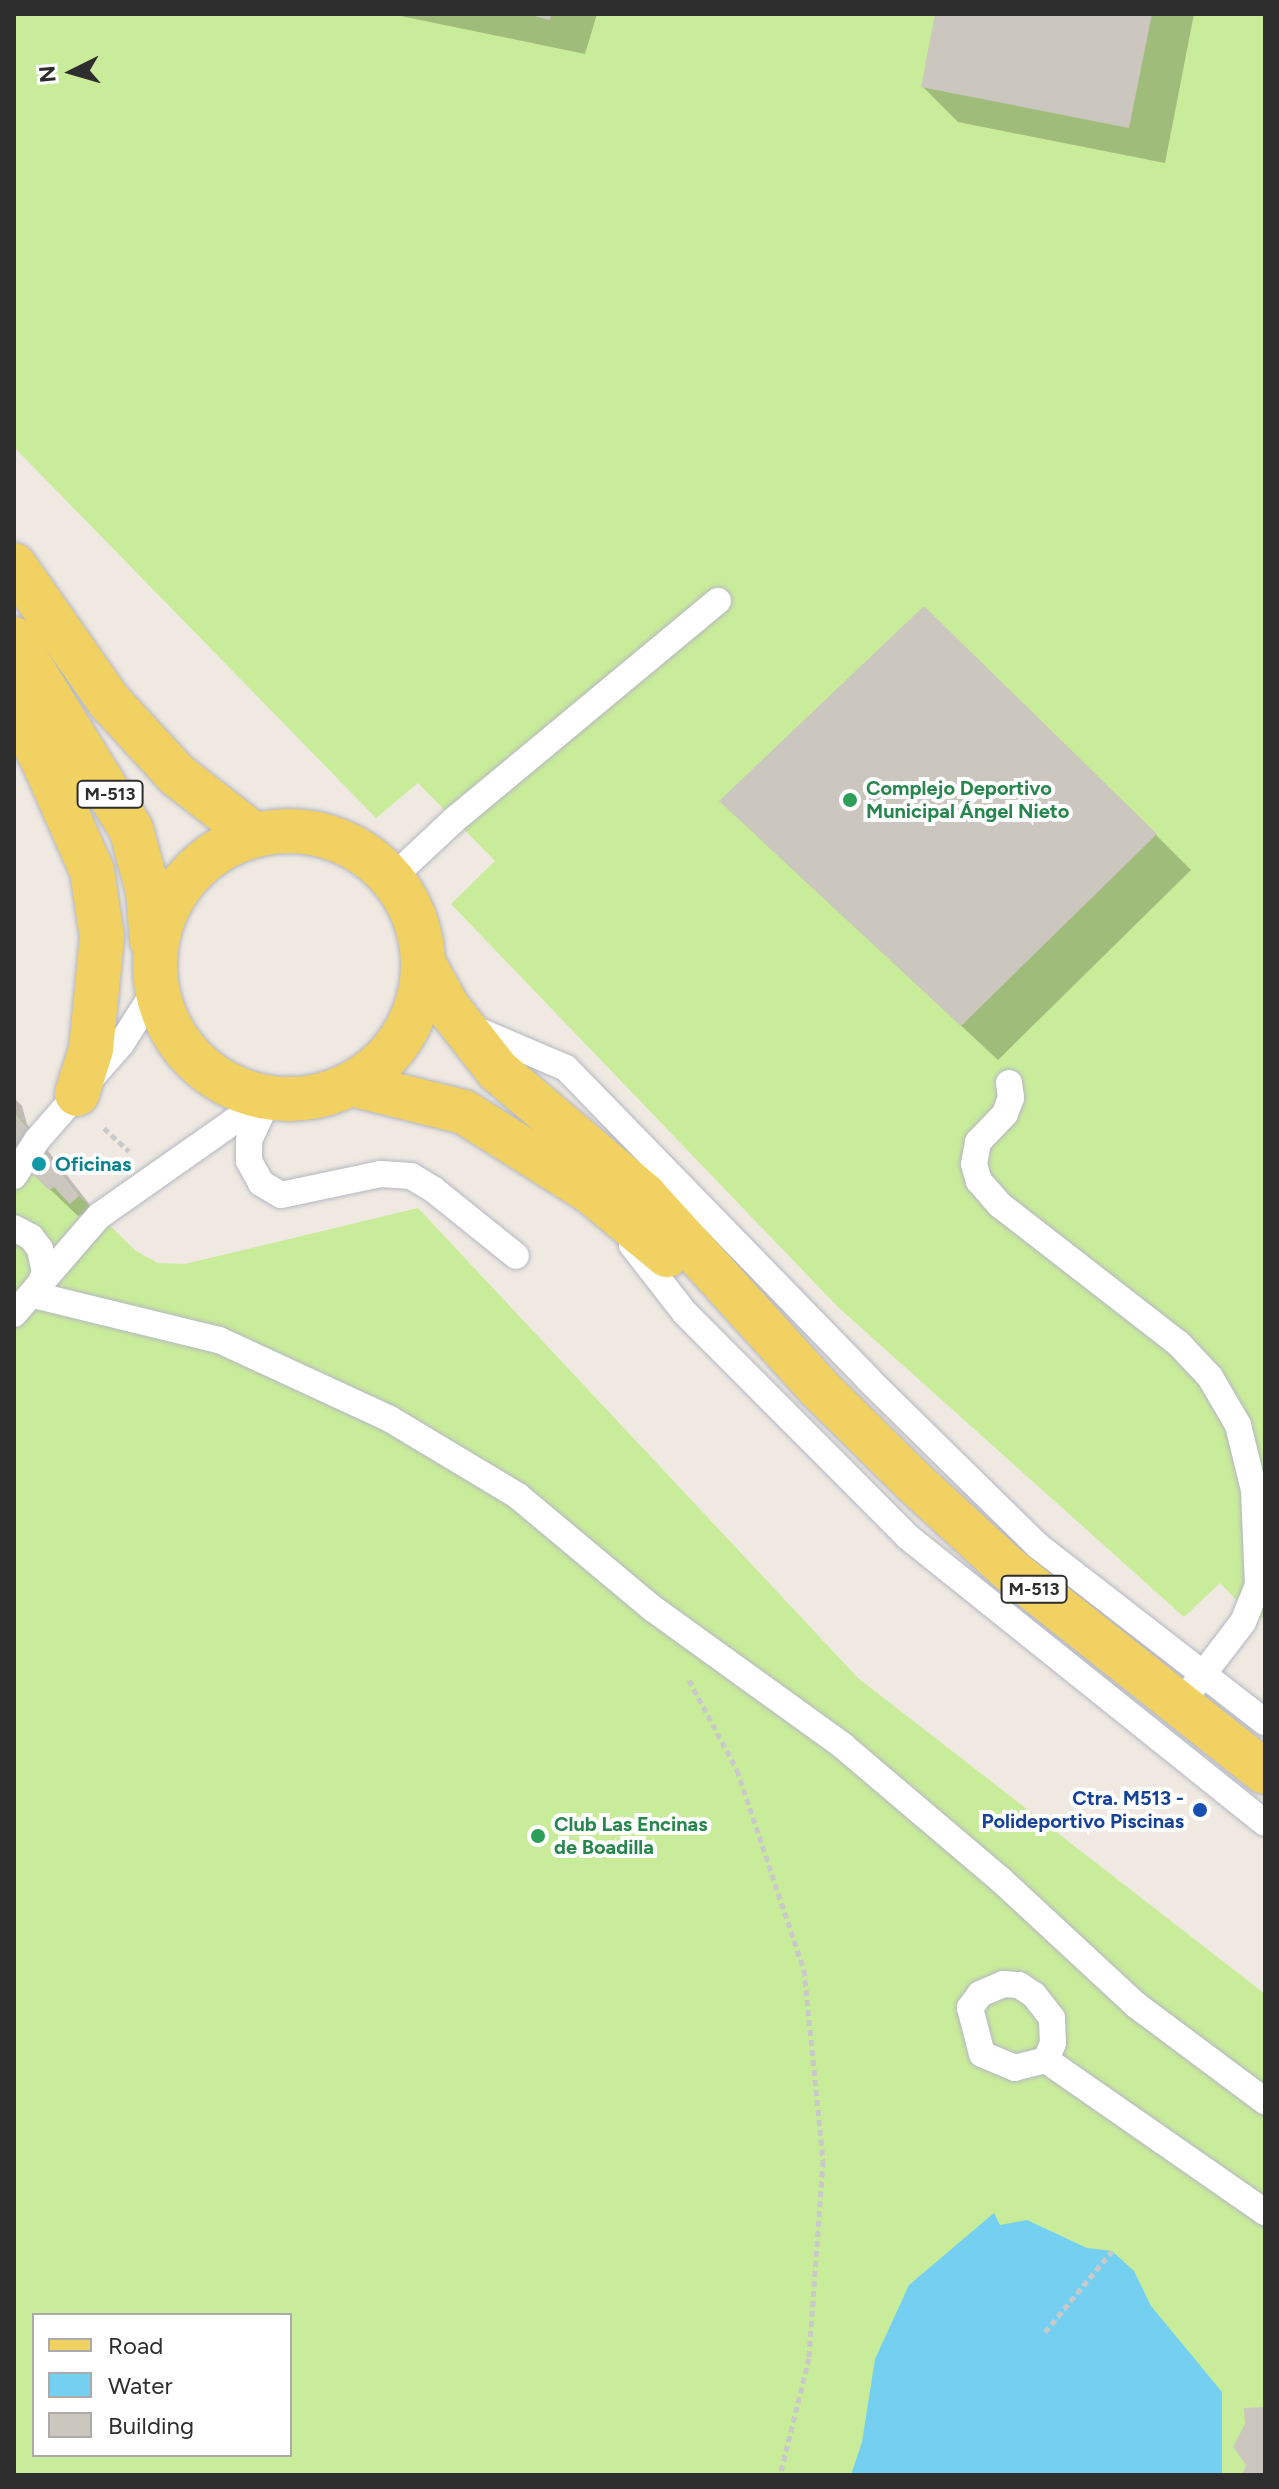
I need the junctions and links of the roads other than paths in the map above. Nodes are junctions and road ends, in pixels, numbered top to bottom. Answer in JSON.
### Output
{"nodes":[{"id":1,"x":14,"y":565,"type":"edge"},
{"id":2,"x":718,"y":601,"type":"dead end"},
{"id":3,"x":14,"y":639,"type":"edge"},
{"id":4,"x":14,"y":706,"type":"edge"},
{"id":5,"x":253,"y":834,"type":"junction"},
{"id":6,"x":392,"y":878,"type":"junction"},
{"id":7,"x":423,"y":962,"type":"junction"},
{"id":8,"x":155,"y":979,"type":"junction"},
{"id":9,"x":460,"y":1023,"type":"junction"},
{"id":10,"x":1009,"y":1083,"type":"dead end"},
{"id":11,"x":351,"y":1084,"type":"junction"},
{"id":12,"x":77,"y":1094,"type":"junction"},
{"id":13,"x":271,"y":1102,"type":"junction"},
{"id":14,"x":14,"y":1176,"type":"edge"},
{"id":15,"x":591,"y":1192,"type":"junction"},
{"id":16,"x":14,"y":1228,"type":"edge"},
{"id":17,"x":516,"y":1256,"type":"dead end"},
{"id":18,"x":24,"y":1300,"type":"edge"},
{"id":19,"x":14,"y":1314,"type":"edge"},
{"id":20,"x":819,"y":1388,"type":"junction"},
{"id":21,"x":1261,"y":1581,"type":"edge"},
{"id":22,"x":1191,"y":1689,"type":"junction"},
{"id":23,"x":1265,"y":1722,"type":"edge"},
{"id":24,"x":1265,"y":1772,"type":"edge"},
{"id":25,"x":1265,"y":1823,"type":"edge"},
{"id":26,"x":1046,"y":2060,"type":"dead end"},
{"id":27,"x":1265,"y":2101,"type":"edge"},
{"id":28,"x":1265,"y":2212,"type":"edge"}],
"edges":[{"from":1,"to":5,"type":"main road","number":"M-513"},
{"from":2,"to":6,"type":"lane"},
{"from":3,"to":8,"type":"main road","number":"M-513"},
{"from":4,"to":12,"type":"main road"},
{"from":5,"to":6,"type":"main road","number":"M-513"},
{"from":5,"to":8,"type":"main road","number":"M-513"},
{"from":6,"to":7,"type":"main road","number":"M-513"},
{"from":7,"to":9,"type":"main road","number":"M-513"},
{"from":7,"to":11,"type":"main road","number":"M-513"},
{"from":8,"to":12,"type":"lane"},
{"from":8,"to":13,"type":"main road","number":"M-513"},
{"from":9,"to":20,"type":"main road","number":"M-513"},
{"from":9,"to":22,"type":"lane"},
{"from":10,"to":21,"type":"lane"},
{"from":11,"to":13,"type":"main road","number":"M-513"},
{"from":11,"to":15,"type":"main road","number":"M-513"},
{"from":12,"to":14,"type":"lane"},
{"from":13,"to":17,"type":"lane"},
{"from":13,"to":18,"type":"lane"},
{"from":15,"to":20,"type":"main road","number":"M-513"},
{"from":15,"to":25,"type":"lane"},
{"from":16,"to":18,"type":"lane"},
{"from":18,"to":19,"type":"lane"},
{"from":18,"to":27,"type":"lane"},
{"from":20,"to":22,"type":"main road","number":"M-513"},
{"from":21,"to":22,"type":"lane"},
{"from":22,"to":23,"type":"lane"},
{"from":22,"to":24,"type":"main road","number":"M-513"},
{"from":26,"to":28,"type":"lane"}]}
